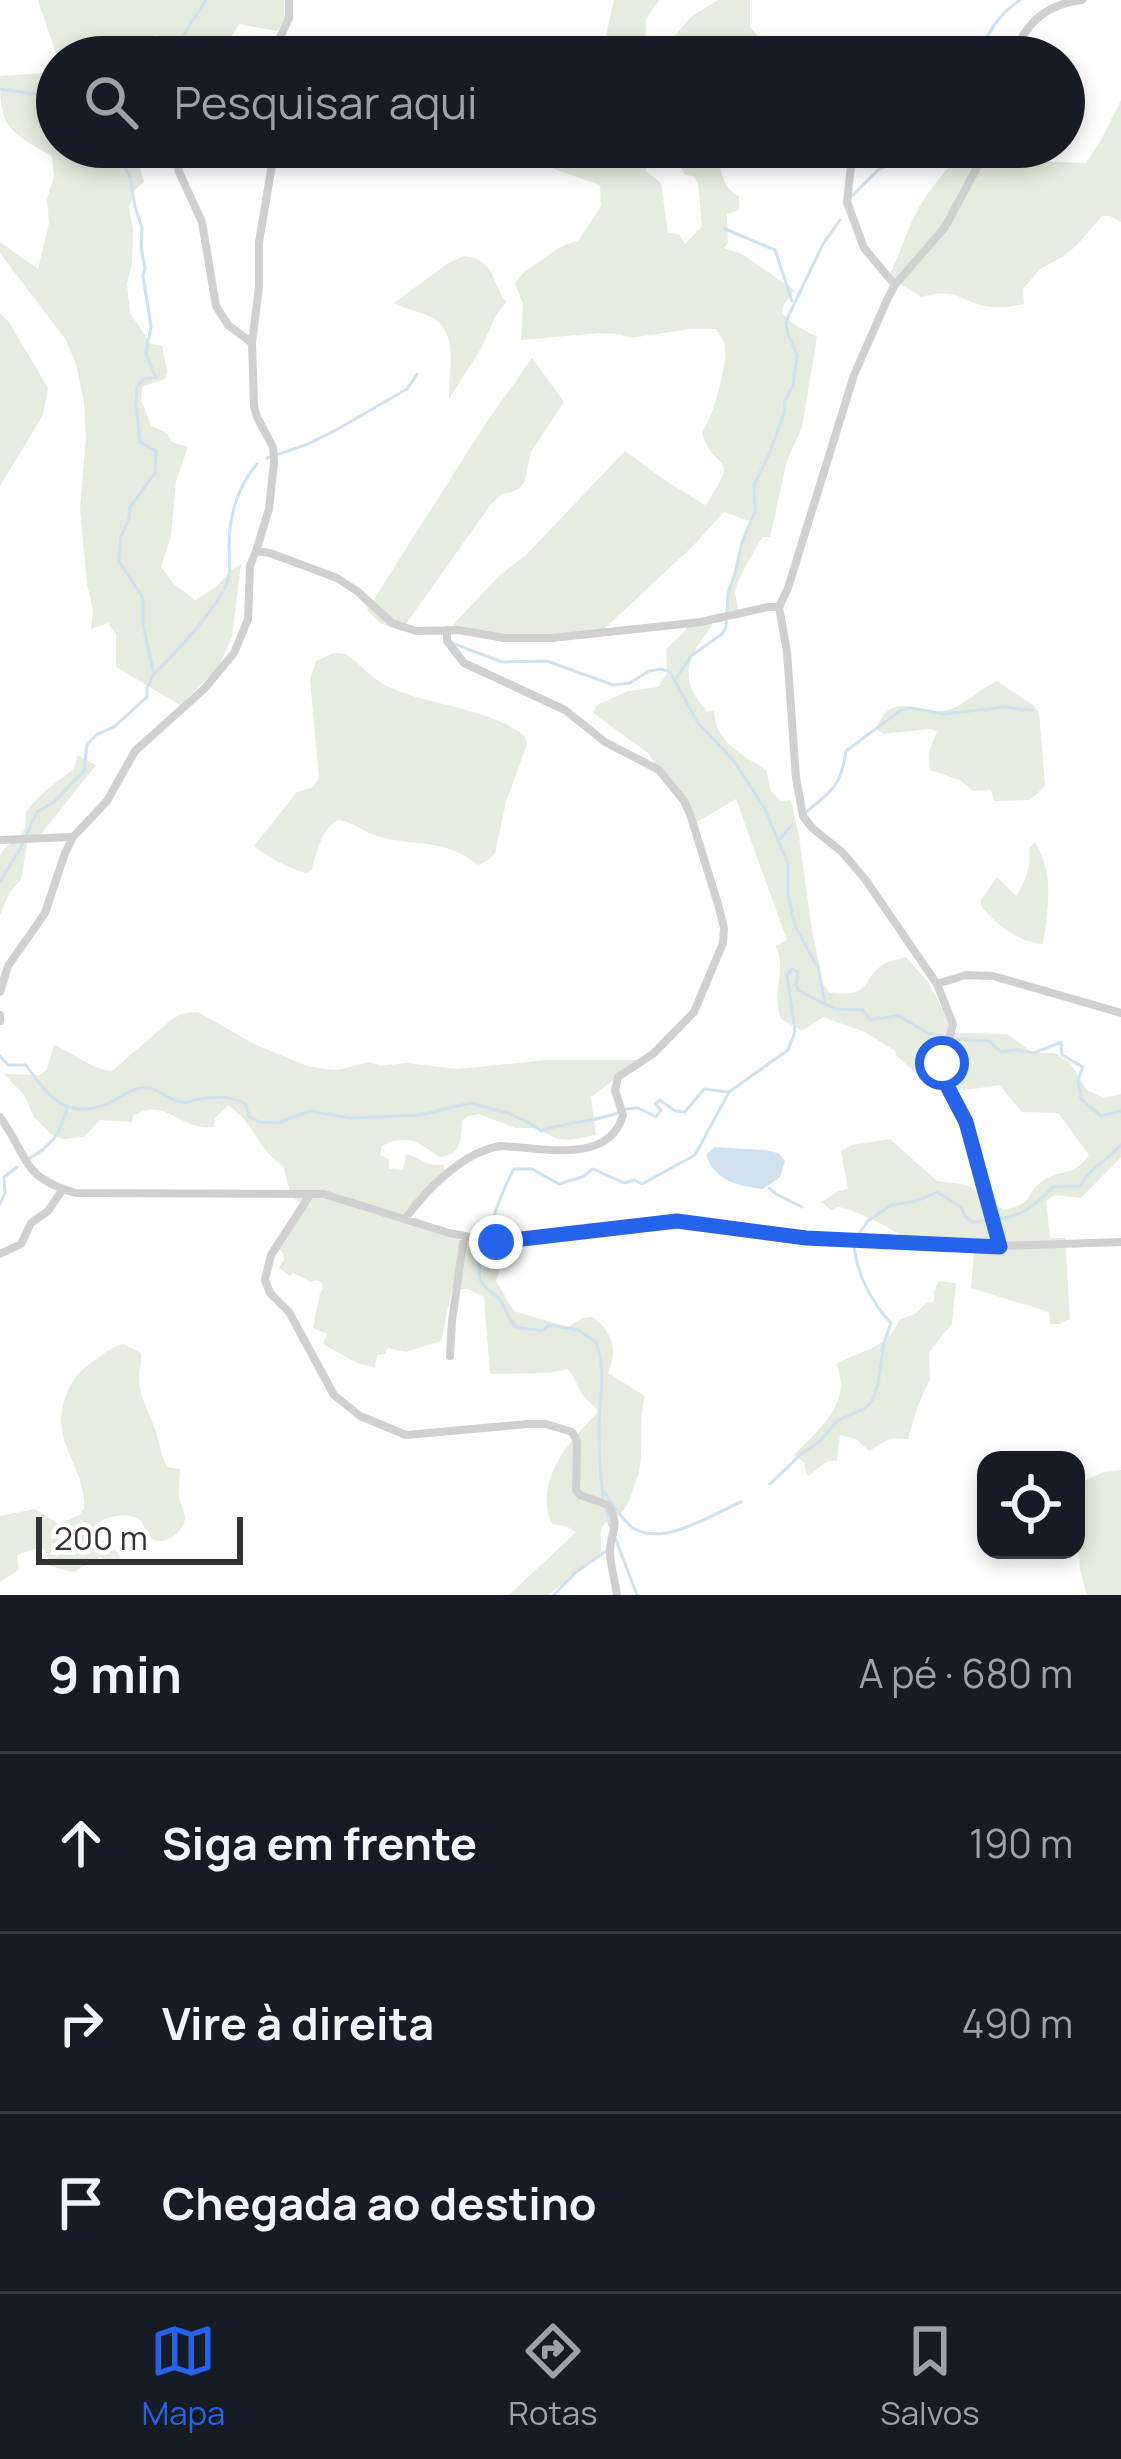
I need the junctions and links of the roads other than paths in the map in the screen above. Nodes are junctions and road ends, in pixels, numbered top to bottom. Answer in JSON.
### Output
{"nodes":[{"id":1,"x":289,"y":0,"type":"edge"},
{"id":2,"x":1082,"y":0,"type":"edge"},
{"id":3,"x":281,"y":36,"type":"edge"},
{"id":4,"x":1022,"y":36,"type":"edge"},
{"id":5,"x":177,"y":168,"type":"edge"},
{"id":6,"x":271,"y":168,"type":"edge"},
{"id":7,"x":851,"y":168,"type":"edge"},
{"id":8,"x":977,"y":168,"type":"edge"},
{"id":9,"x":896,"y":285,"type":"junction"},
{"id":10,"x":252,"y":343,"type":"junction"},
{"id":11,"x":256,"y":551,"type":"junction"},
{"id":12,"x":779,"y":608,"type":"junction"},
{"id":13,"x":447,"y":630,"type":"junction"},
{"id":14,"x":73,"y":837,"type":"junction"},
{"id":15,"x":0,"y":840,"type":"edge"},
{"id":16,"x":937,"y":984,"type":"junction"},
{"id":17,"x":0,"y":992,"type":"edge"},
{"id":18,"x":1121,"y":1012,"type":"edge"},
{"id":19,"x":0,"y":1117,"type":"edge"},
{"id":20,"x":63,"y":1189,"type":"junction"},
{"id":21,"x":311,"y":1194,"type":"junction"},
{"id":22,"x":404,"y":1219,"type":"junction"},
{"id":23,"x":464,"y":1237,"type":"junction"},
{"id":24,"x":1121,"y":1242,"type":"edge"},
{"id":25,"x":1000,"y":1247,"type":"junction"},
{"id":26,"x":0,"y":1254,"type":"edge"},
{"id":27,"x":450,"y":1356,"type":"dead end"},
{"id":28,"x":617,"y":1595,"type":"edge"}],
"edges":[{"from":1,"to":3,"type":"street"},
{"from":2,"to":4,"type":"street"},
{"from":5,"to":10,"type":"street"},
{"from":6,"to":10,"type":"street"},
{"from":7,"to":9,"type":"street"},
{"from":8,"to":9,"type":"street"},
{"from":9,"to":12,"type":"street"},
{"from":10,"to":11,"type":"street"},
{"from":11,"to":13,"type":"street"},
{"from":11,"to":14,"type":"street"},
{"from":12,"to":13,"type":"street"},
{"from":12,"to":16,"type":"street"},
{"from":13,"to":22,"type":"street"},
{"from":14,"to":15,"type":"street"},
{"from":14,"to":17,"type":"street"},
{"from":16,"to":18,"type":"street"},
{"from":16,"to":25,"type":"street"},
{"from":19,"to":20,"type":"street"},
{"from":20,"to":21,"type":"street"},
{"from":20,"to":26,"type":"street"},
{"from":21,"to":22,"type":"street"},
{"from":21,"to":28,"type":"street"},
{"from":22,"to":23,"type":"street"},
{"from":23,"to":25,"type":"street"},
{"from":23,"to":27,"type":"street"},
{"from":24,"to":25,"type":"street"}]}
